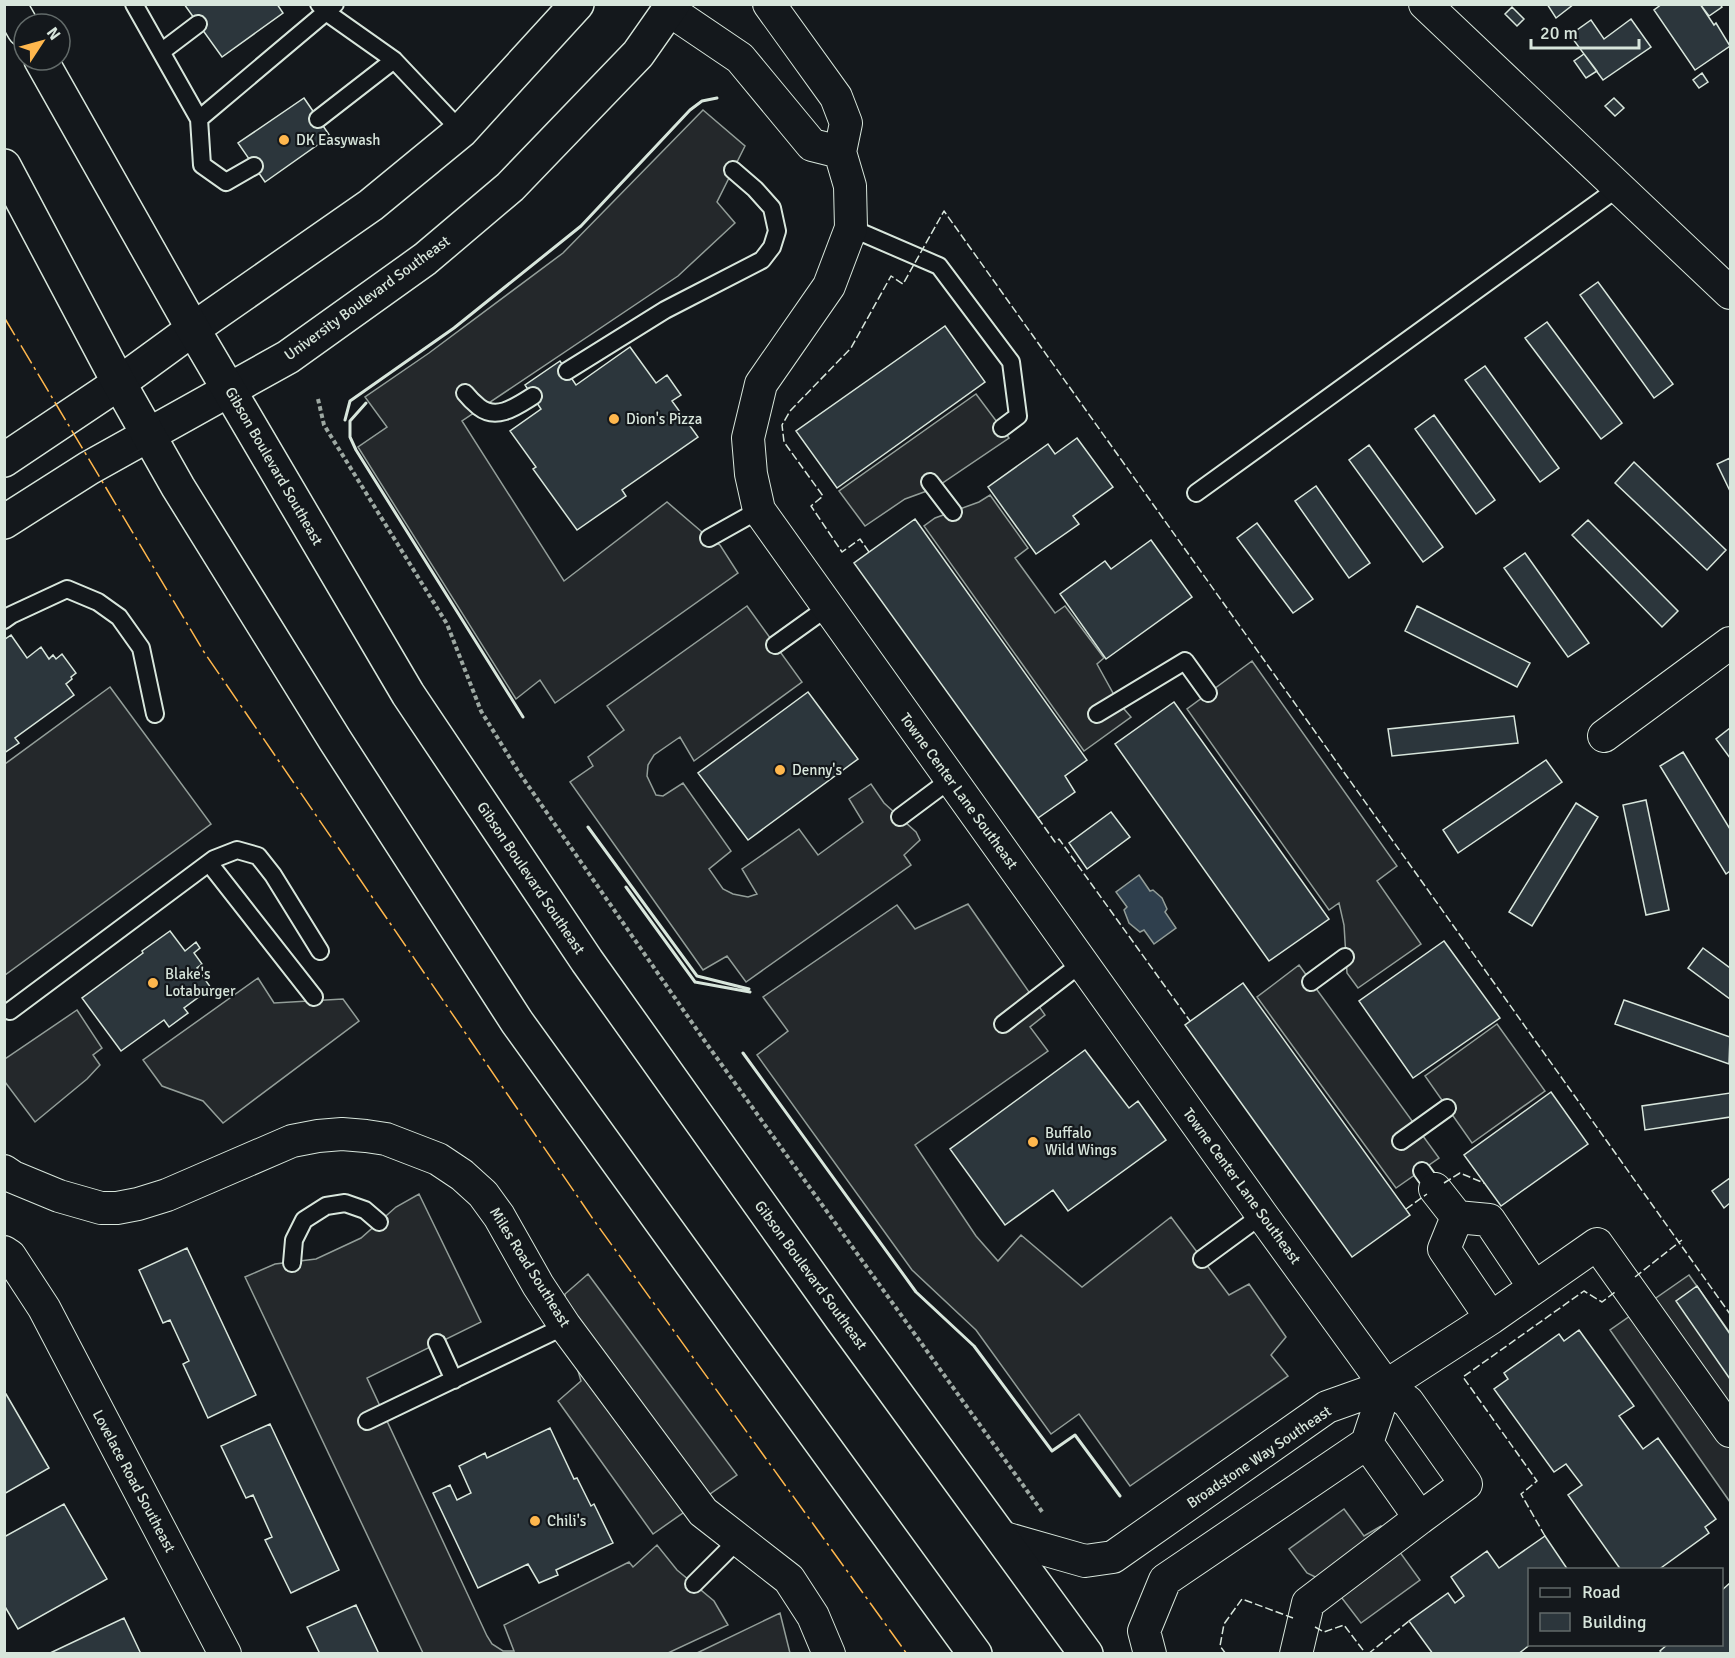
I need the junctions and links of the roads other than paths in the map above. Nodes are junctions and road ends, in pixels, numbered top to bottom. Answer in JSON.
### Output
{"nodes":[{"id":1,"x":134,"y":4,"type":"edge"},
{"id":2,"x":577,"y":4,"type":"edge"},
{"id":3,"x":769,"y":4,"type":"edge"},
{"id":4,"x":1425,"y":4,"type":"edge"},
{"id":5,"x":327,"y":7,"type":"edge"},
{"id":6,"x":671,"y":7,"type":"edge"},
{"id":7,"x":198,"y":24,"type":"dead end"},
{"id":8,"x":161,"y":52,"type":"junction"},
{"id":9,"x":394,"y":60,"type":"junction"},
{"id":10,"x":48,"y":72,"type":"edge"},
{"id":11,"x":318,"y":118,"type":"dead end"},
{"id":12,"x":199,"y":119,"type":"junction"},
{"id":13,"x":461,"y":131,"type":"junction"},
{"id":14,"x":840,"y":152,"type":"junction"},
{"id":15,"x":4,"y":166,"type":"edge"},
{"id":16,"x":254,"y":166,"type":"dead end"},
{"id":17,"x":733,"y":170,"type":"dead end"},
{"id":18,"x":1618,"y":188,"type":"junction"},
{"id":19,"x":851,"y":228,"type":"junction"},
{"id":20,"x":1731,"y":293,"type":"edge"},
{"id":21,"x":193,"y":329,"type":"junction"},
{"id":22,"x":567,"y":371,"type":"dead end"},
{"id":23,"x":119,"y":383,"type":"junction"},
{"id":24,"x":230,"y":391,"type":"junction"},
{"id":25,"x":465,"y":393,"type":"dead end"},
{"id":26,"x":533,"y":396,"type":"dead end"},
{"id":27,"x":1002,"y":428,"type":"dead end"},
{"id":28,"x":148,"y":435,"type":"junction"},
{"id":29,"x":4,"y":460,"type":"edge"},
{"id":30,"x":930,"y":482,"type":"dead end"},
{"id":31,"x":1196,"y":493,"type":"dead end"},
{"id":32,"x":759,"y":510,"type":"junction"},
{"id":33,"x":953,"y":512,"type":"dead end"},
{"id":34,"x":4,"y":522,"type":"edge"},
{"id":35,"x":709,"y":538,"type":"dead end"},
{"id":36,"x":828,"y":607,"type":"junction"},
{"id":37,"x":4,"y":620,"type":"edge"},
{"id":38,"x":1731,"y":643,"type":"edge"},
{"id":39,"x":775,"y":645,"type":"dead end"},
{"id":40,"x":1208,"y":693,"type":"dead end"},
{"id":41,"x":155,"y":714,"type":"dead end"},
{"id":42,"x":1097,"y":714,"type":"dead end"},
{"id":43,"x":1604,"y":736,"type":"dead end"},
{"id":44,"x":951,"y":779,"type":"junction"},
{"id":45,"x":900,"y":817,"type":"dead end"},
{"id":46,"x":209,"y":863,"type":"junction"},
{"id":47,"x":320,"y":951,"type":"dead end"},
{"id":48,"x":1345,"y":957,"type":"dead end"},
{"id":49,"x":1082,"y":963,"type":"junction"},
{"id":50,"x":1311,"y":982,"type":"dead end"},
{"id":51,"x":315,"y":998,"type":"dead end"},
{"id":52,"x":10,"y":1011,"type":"dead end"},
{"id":53,"x":1003,"y":1024,"type":"dead end"},
{"id":54,"x":1447,"y":1108,"type":"dead end"},
{"id":55,"x":1401,"y":1141,"type":"dead end"},
{"id":56,"x":4,"y":1171,"type":"edge"},
{"id":57,"x":1429,"y":1180,"type":"dead end"},
{"id":58,"x":1262,"y":1215,"type":"junction"},
{"id":59,"x":1456,"y":1217,"type":"junction"},
{"id":60,"x":379,"y":1222,"type":"dead end"},
{"id":61,"x":4,"y":1252,"type":"edge"},
{"id":62,"x":1202,"y":1259,"type":"dead end"},
{"id":63,"x":292,"y":1263,"type":"dead end"},
{"id":64,"x":1534,"y":1287,"type":"junction"},
{"id":65,"x":1491,"y":1318,"type":"junction"},
{"id":66,"x":565,"y":1326,"type":"junction"},
{"id":67,"x":437,"y":1343,"type":"dead end"},
{"id":68,"x":454,"y":1380,"type":"junction"},
{"id":69,"x":1386,"y":1386,"type":"junction"},
{"id":70,"x":367,"y":1421,"type":"dead end"},
{"id":71,"x":1731,"y":1431,"type":"edge"},
{"id":72,"x":1367,"y":1443,"type":"junction"},
{"id":73,"x":1420,"y":1518,"type":"junction"},
{"id":74,"x":1001,"y":1537,"type":"junction"},
{"id":75,"x":738,"y":1539,"type":"junction"},
{"id":76,"x":694,"y":1584,"type":"dead end"},
{"id":77,"x":225,"y":1653,"type":"edge"},
{"id":78,"x":829,"y":1653,"type":"edge"},
{"id":79,"x":975,"y":1653,"type":"edge"},
{"id":80,"x":1086,"y":1653,"type":"edge"},
{"id":81,"x":1150,"y":1653,"type":"edge"},
{"id":82,"x":1296,"y":1653,"type":"edge"}],
"edges":[{"from":1,"to":8,"type":"lane"},
{"from":2,"to":13,"type":"main road"},
{"from":3,"to":14,"type":"street","name":"Towne Center Lane Southeast"},
{"from":4,"to":18,"type":"street"},
{"from":5,"to":9,"type":"lane"},
{"from":5,"to":12,"type":"lane"},
{"from":6,"to":14,"type":"street"},
{"from":6,"to":24,"type":"main road","name":"University Boulevard Southeast"},
{"from":7,"to":8,"type":"lane"},
{"from":8,"to":12,"type":"lane"},
{"from":9,"to":11,"type":"lane"},
{"from":9,"to":13,"type":"lane"},
{"from":10,"to":21,"type":"main road","name":"Gibson Boulevard Southeast"},
{"from":12,"to":16,"type":"lane"},
{"from":13,"to":21,"type":"main road"},
{"from":14,"to":19,"type":"street","name":"Towne Center Lane Southeast"},
{"from":15,"to":23,"type":"main road"},
{"from":17,"to":22,"type":"lane"},
{"from":18,"to":20,"type":"street"},
{"from":18,"to":31,"type":"lane"},
{"from":19,"to":27,"type":"lane"},
{"from":19,"to":32,"type":"street","name":"Towne Center Lane Southeast"},
{"from":21,"to":23,"type":"main road"},
{"from":21,"to":24,"type":"main road","name":"Gibson Boulevard Southeast"},
{"from":23,"to":28,"type":"main road"},
{"from":23,"to":29,"type":"main road"},
{"from":24,"to":28,"type":"main road","name":"University Boulevard Southeast"},
{"from":24,"to":74,"type":"main road","name":"Gibson Boulevard Southeast"},
{"from":25,"to":26,"type":"lane"},
{"from":28,"to":34,"type":"main road","name":"University Boulevard Southeast"},
{"from":28,"to":79,"type":"main road"},
{"from":30,"to":33,"type":"lane"},
{"from":32,"to":35,"type":"lane"},
{"from":32,"to":36,"type":"street","name":"Towne Center Lane Southeast"},
{"from":36,"to":39,"type":"lane"},
{"from":36,"to":44,"type":"street","name":"Towne Center Lane Southeast"},
{"from":37,"to":41,"type":"lane"},
{"from":38,"to":43,"type":"street"},
{"from":40,"to":42,"type":"lane"},
{"from":44,"to":45,"type":"lane"},
{"from":44,"to":49,"type":"street","name":"Towne Center Lane Southeast"},
{"from":46,"to":47,"type":"lane"},
{"from":46,"to":51,"type":"lane"},
{"from":46,"to":52,"type":"lane"},
{"from":48,"to":50,"type":"lane"},
{"from":49,"to":53,"type":"lane"},
{"from":49,"to":58,"type":"street","name":"Towne Center Lane Southeast"},
{"from":54,"to":55,"type":"lane"},
{"from":56,"to":66,"type":"street","name":"Miles Road Southeast"},
{"from":57,"to":59,"type":"street"},
{"from":58,"to":62,"type":"lane"},
{"from":58,"to":69,"type":"street","name":"Towne Center Lane Southeast"},
{"from":59,"to":64,"type":"street"},
{"from":59,"to":65,"type":"street"},
{"from":60,"to":63,"type":"lane"},
{"from":61,"to":77,"type":"street","name":"Lovelace Road Southeast"},
{"from":64,"to":65,"type":"street","name":"Broadstone Way Southeast"},
{"from":64,"to":71,"type":"street","name":"Broadstone Way Southeast"},
{"from":65,"to":69,"type":"street","name":"Broadstone Way Southeast"},
{"from":66,"to":68,"type":"lane"},
{"from":66,"to":75,"type":"street","name":"Miles Road Southeast"},
{"from":67,"to":68,"type":"lane"},
{"from":68,"to":70,"type":"lane"},
{"from":69,"to":72,"type":"street"},
{"from":69,"to":73,"type":"street","name":"Towne Center Lane Southeast"},
{"from":69,"to":74,"type":"street","name":"Broadstone Way Southeast"},
{"from":72,"to":73,"type":"street"},
{"from":72,"to":81,"type":"street"},
{"from":73,"to":82,"type":"street","name":"Towne Center Lane Southeast"},
{"from":74,"to":80,"type":"main road","name":"Gibson Boulevard Southeast"},
{"from":75,"to":76,"type":"lane"},
{"from":75,"to":78,"type":"street","name":"Miles Road Southeast"}]}
